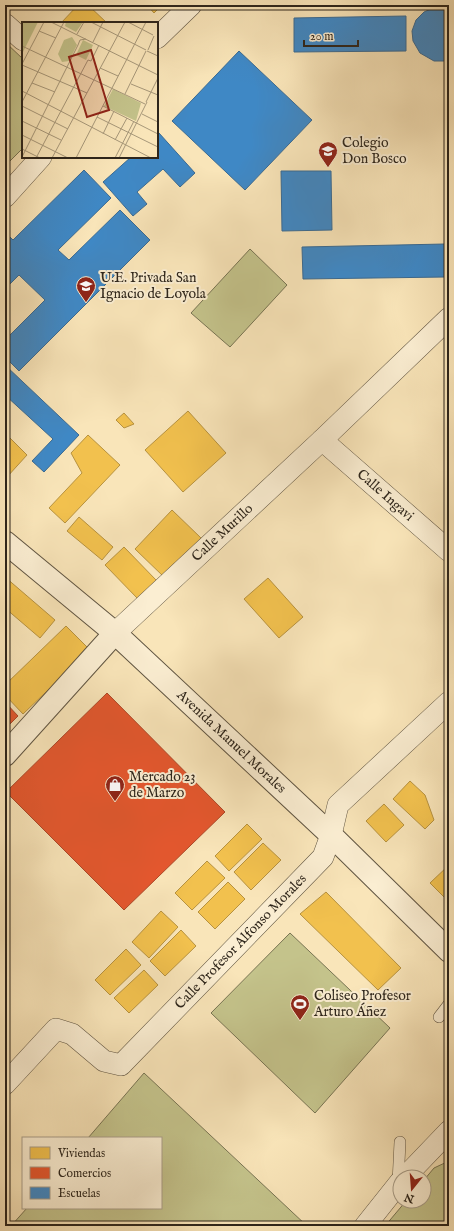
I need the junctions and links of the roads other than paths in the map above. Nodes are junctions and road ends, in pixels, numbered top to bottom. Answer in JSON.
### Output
{"nodes":[{"id":1,"x":191,"y":5,"type":"edge"},
{"id":2,"x":5,"y":24,"type":"edge"},
{"id":3,"x":158,"y":37,"type":"edge"},
{"id":4,"x":22,"y":39,"type":"edge"},
{"id":5,"x":40,"y":158,"type":"edge"},
{"id":6,"x":5,"y":196,"type":"edge"},
{"id":7,"x":449,"y":318,"type":"edge"},
{"id":8,"x":322,"y":440,"type":"junction"},
{"id":9,"x":5,"y":542,"type":"edge"},
{"id":10,"x":449,"y":551,"type":"edge"},
{"id":11,"x":115,"y":633,"type":"junction"},
{"id":12,"x":449,"y":702,"type":"edge"},
{"id":13,"x":5,"y":755,"type":"edge"},
{"id":14,"x":331,"y":835,"type":"junction"},
{"id":15,"x":449,"y":952,"type":"edge"},
{"id":16,"x":449,"y":1004,"type":"edge"},
{"id":17,"x":439,"y":1018,"type":"dead end"},
{"id":18,"x":5,"y":1084,"type":"edge"},
{"id":19,"x":449,"y":1131,"type":"edge"},
{"id":20,"x":400,"y":1142,"type":"dead end"},
{"id":21,"x":401,"y":1169,"type":"edge"},
{"id":22,"x":413,"y":1169,"type":"edge"},
{"id":23,"x":392,"y":1193,"type":"edge"},
{"id":24,"x":365,"y":1226,"type":"edge"}],
"edges":[{"from":1,"to":3,"type":"street"},
{"from":2,"to":4,"type":"street"},
{"from":5,"to":6,"type":"street"},
{"from":7,"to":8,"type":"street","name":"Calle Murillo"},
{"from":8,"to":10,"type":"street","name":"Calle Ingavi"},
{"from":8,"to":11,"type":"street","name":"Calle Murillo"},
{"from":9,"to":11,"type":"street","name":"Avenida Manuel Morales"},
{"from":11,"to":13,"type":"street","name":"Calle Murillo"},
{"from":11,"to":14,"type":"street","name":"Avenida Manuel Morales"},
{"from":12,"to":14,"type":"street","name":"Calle Profesor Alfonso Morales"},
{"from":14,"to":15,"type":"street","name":"Avenida Manuel Morales"},
{"from":14,"to":18,"type":"street","name":"Calle Profesor Alfonso Morales"},
{"from":16,"to":17,"type":"lane"},
{"from":19,"to":22,"type":"street"},
{"from":20,"to":21,"type":"lane"},
{"from":23,"to":24,"type":"street"}]}
